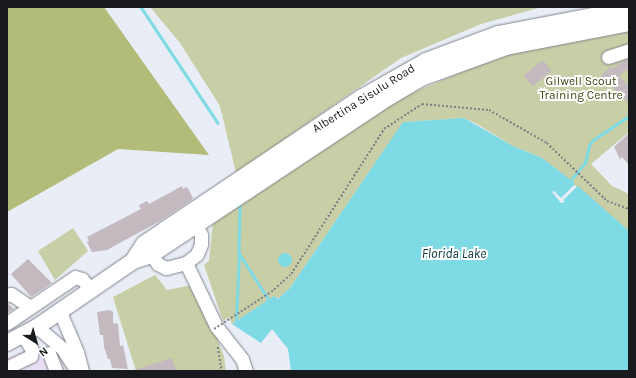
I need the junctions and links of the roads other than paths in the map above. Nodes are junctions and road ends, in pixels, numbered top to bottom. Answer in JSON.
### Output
{"nodes":[{"id":1,"x":629,"y":9,"type":"edge"},
{"id":2,"x":629,"y":23,"type":"edge"},
{"id":3,"x":629,"y":50,"type":"edge"},
{"id":4,"x":608,"y":58,"type":"dead end"},
{"id":5,"x":196,"y":224,"type":"junction"},
{"id":6,"x":148,"y":250,"type":"junction"},
{"id":7,"x":186,"y":263,"type":"junction"},
{"id":8,"x":91,"y":290,"type":"junction"},
{"id":9,"x":7,"y":295,"type":"edge"},
{"id":10,"x":30,"y":307,"type":"junction"},
{"id":11,"x":60,"y":312,"type":"junction"},
{"id":12,"x":7,"y":323,"type":"edge"},
{"id":13,"x":30,"y":331,"type":"junction"},
{"id":14,"x":7,"y":343,"type":"edge"},
{"id":15,"x":49,"y":354,"type":"dead end"},
{"id":16,"x":8,"y":367,"type":"edge"},
{"id":17,"x":56,"y":371,"type":"edge"},
{"id":18,"x":77,"y":371,"type":"edge"},
{"id":19,"x":82,"y":371,"type":"edge"},
{"id":20,"x":246,"y":371,"type":"edge"}],
"edges":[{"from":1,"to":6,"type":"main road","name":"Albertina Sisulu Road"},
{"from":2,"to":5,"type":"main road","name":"Albertina Sisulu Road"},
{"from":3,"to":4,"type":"street"},
{"from":5,"to":6,"type":"main road","name":"Albertina Sisulu Road"},
{"from":5,"to":7,"type":"street"},
{"from":6,"to":7,"type":"street"},
{"from":6,"to":8,"type":"main road","name":"Albertina Sisulu Road"},
{"from":7,"to":20,"type":"street"},
{"from":8,"to":10,"type":"street"},
{"from":8,"to":11,"type":"main road","name":"Albertina Sisulu Road"},
{"from":9,"to":10,"type":"street"},
{"from":10,"to":12,"type":"street"},
{"from":11,"to":13,"type":"main road","name":"Albertina Sisulu Road"},
{"from":11,"to":19,"type":"street"},
{"from":13,"to":14,"type":"main road","name":"Albertina Sisulu Road"},
{"from":13,"to":16,"type":"street"},
{"from":13,"to":18,"type":"street"},
{"from":15,"to":17,"type":"street"}]}
